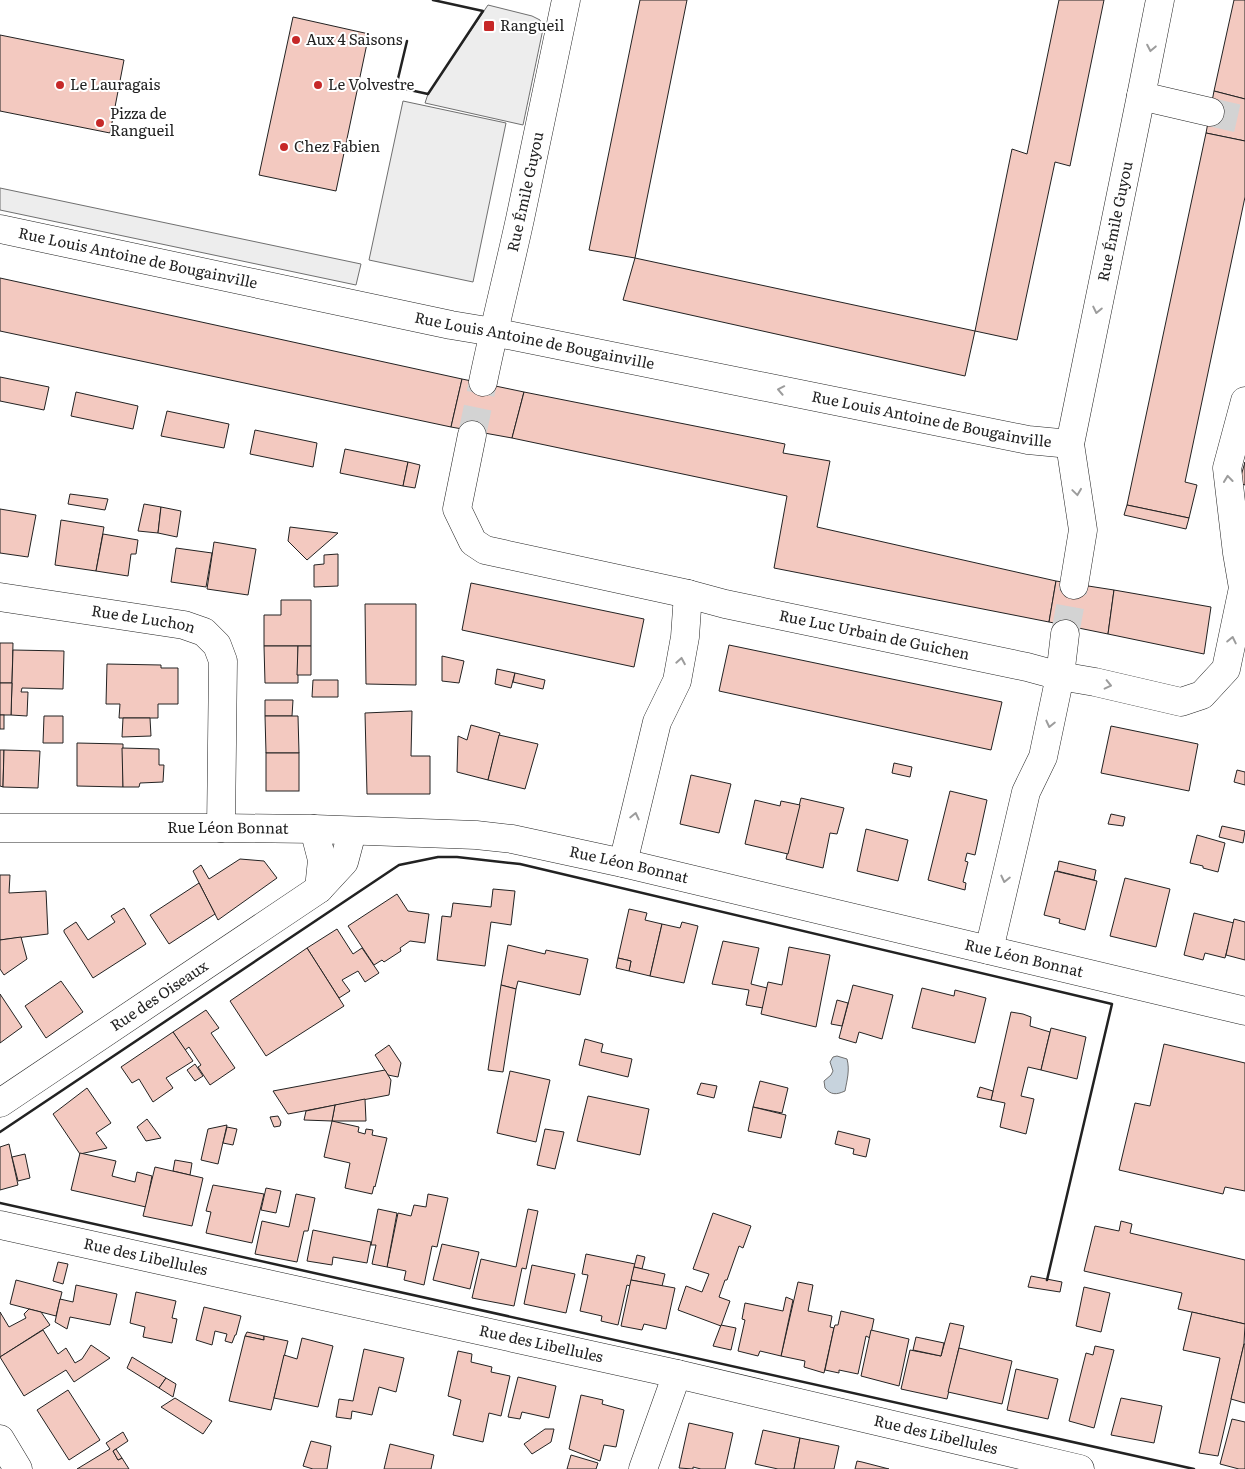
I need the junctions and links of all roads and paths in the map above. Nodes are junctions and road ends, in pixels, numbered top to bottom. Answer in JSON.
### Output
{"nodes":[{"id":1,"x":566,"y":0,"type":"edge"},
{"id":2,"x":1160,"y":0,"type":"edge"},
{"id":3,"x":1141,"y":96,"type":"junction"},
{"id":4,"x":1210,"y":112,"type":"tunnel mouth"},
{"id":5,"x":0,"y":228,"type":"edge"},
{"id":6,"x":493,"y":332,"type":"junction"},
{"id":7,"x":483,"y":382,"type":"tunnel mouth"},
{"id":8,"x":1245,"y":400,"type":"edge"},
{"id":9,"x":472,"y":434,"type":"tunnel mouth"},
{"id":10,"x":1070,"y":444,"type":"junction"},
{"id":11,"x":1074,"y":585,"type":"tunnel mouth"},
{"id":12,"x":688,"y":594,"type":"junction"},
{"id":13,"x":0,"y":597,"type":"edge"},
{"id":14,"x":1065,"y":634,"type":"tunnel mouth"},
{"id":15,"x":1060,"y":676,"type":"junction"},
{"id":16,"x":0,"y":828,"type":"edge"},
{"id":17,"x":221,"y":828,"type":"junction"},
{"id":18,"x":314,"y":830,"type":"junction"},
{"id":19,"x":352,"y":832,"type":"junction"},
{"id":20,"x":623,"y":863,"type":"junction"},
{"id":21,"x":319,"y":889,"type":"junction"},
{"id":22,"x":989,"y":950,"type":"junction"},
{"id":23,"x":1245,"y":1011,"type":"edge"},
{"id":24,"x":0,"y":1103,"type":"edge"},
{"id":25,"x":0,"y":1225,"type":"edge"},
{"id":26,"x":676,"y":1374,"type":"junction"},
{"id":27,"x":0,"y":1439,"type":"edge"},
{"id":28,"x":18,"y":1469,"type":"edge"},
{"id":29,"x":643,"y":1469,"type":"edge"},
{"id":30,"x":1080,"y":1469,"type":"edge"}],
"edges":[{"from":1,"to":6,"type":"street","name":"Rue Émile Guyou"},
{"from":2,"to":3,"type":"street","name":"Rue Émile Guyou","one_way":true},
{"from":3,"to":4,"type":"street"},
{"from":3,"to":10,"type":"street","name":"Rue Émile Guyou","one_way":true},
{"from":5,"to":6,"type":"street","name":"Rue Louis Antoine de Bougainville"},
{"from":6,"to":7,"type":"street","name":"Rue Émile Guyou"},
{"from":10,"to":6,"type":"street","name":"Rue Louis Antoine de Bougainville","one_way":true},
{"from":15,"to":8,"type":"street","name":"Rue Luc Urbain de Guichen","one_way":true},
{"from":9,"to":12,"type":"street","name":"Rue Luc Urbain de Guichen"},
{"from":10,"to":11,"type":"street","one_way":true},
{"from":12,"to":15,"type":"street","name":"Rue Luc Urbain de Guichen"},
{"from":20,"to":12,"type":"street","one_way":true},
{"from":13,"to":17,"type":"street","name":"Rue de Luchon"},
{"from":14,"to":15,"type":"street"},
{"from":15,"to":22,"type":"street","one_way":true},
{"from":16,"to":17,"type":"street","name":"Rue Léon Bonnat"},
{"from":17,"to":18,"type":"street","name":"Rue Léon Bonnat"},
{"from":18,"to":19,"type":"street","name":"Rue Léon Bonnat"},
{"from":18,"to":21,"type":"street"},
{"from":19,"to":20,"type":"street","name":"Rue Léon Bonnat"},
{"from":19,"to":21,"type":"street","name":"Rue des Oiseaux"},
{"from":20,"to":22,"type":"street","name":"Rue Léon Bonnat"},
{"from":21,"to":24,"type":"street","name":"Rue des Oiseaux"},
{"from":22,"to":23,"type":"street","name":"Rue Léon Bonnat"},
{"from":25,"to":26,"type":"street","name":"Rue des Libellules"},
{"from":26,"to":29,"type":"street"},
{"from":26,"to":30,"type":"street","name":"Rue des Libellules"},
{"from":27,"to":28,"type":"street"}]}
